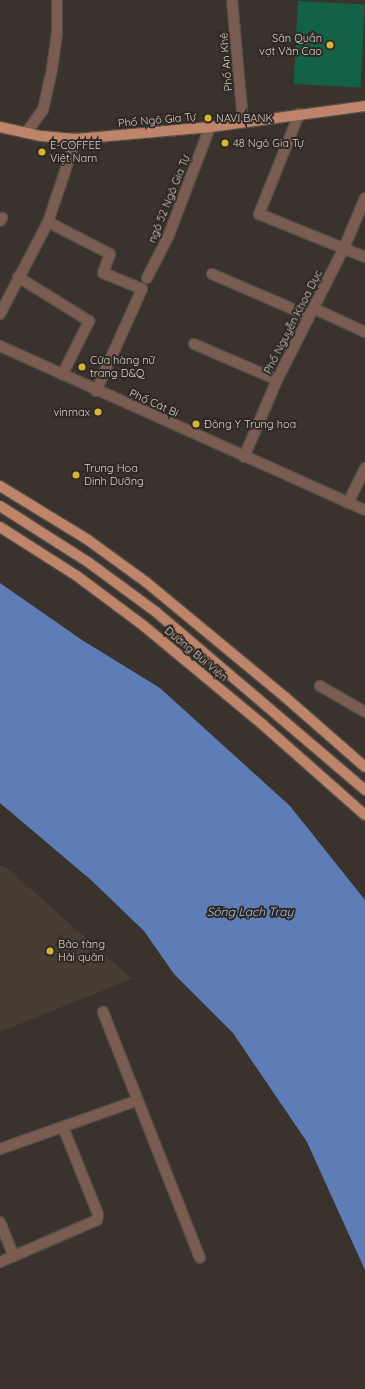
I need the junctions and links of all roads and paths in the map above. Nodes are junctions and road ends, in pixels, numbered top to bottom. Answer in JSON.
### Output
{"nodes":[{"id":1,"x":56,"y":0,"type":"edge"},
{"id":2,"x":232,"y":0,"type":"edge"},
{"id":3,"x":365,"y":106,"type":"edge"},
{"id":4,"x":299,"y":114,"type":"junction"},
{"id":5,"x":243,"y":122,"type":"junction"},
{"id":6,"x":0,"y":126,"type":"edge"},
{"id":7,"x":210,"y":127,"type":"junction"},
{"id":8,"x":26,"y":133,"type":"junction"},
{"id":9,"x":76,"y":139,"type":"junction"},
{"id":10,"x":365,"y":198,"type":"edge"},
{"id":11,"x":48,"y":222,"type":"junction"},
{"id":12,"x":344,"y":248,"type":"junction"},
{"id":13,"x":365,"y":257,"type":"edge"},
{"id":14,"x":212,"y":274,"type":"dead end"},
{"id":15,"x":18,"y":277,"type":"junction"},
{"id":16,"x":147,"y":278,"type":"dead end"},
{"id":17,"x":312,"y":312,"type":"junction"},
{"id":18,"x":0,"y":314,"type":"edge"},
{"id":19,"x":365,"y":332,"type":"edge"},
{"id":20,"x":194,"y":344,"type":"dead end"},
{"id":21,"x":0,"y":346,"type":"edge"},
{"id":22,"x":62,"y":375,"type":"junction"},
{"id":23,"x":277,"y":380,"type":"junction"},
{"id":24,"x":96,"y":391,"type":"junction"},
{"id":25,"x":244,"y":457,"type":"junction"},
{"id":26,"x":365,"y":468,"type":"edge"},
{"id":27,"x":0,"y":486,"type":"edge"},
{"id":28,"x":18,"y":495,"type":"junction"},
{"id":29,"x":348,"y":503,"type":"junction"},
{"id":30,"x":4,"y":508,"type":"edge"},
{"id":31,"x":365,"y":510,"type":"edge"},
{"id":32,"x":0,"y":527,"type":"edge"},
{"id":33,"x":320,"y":686,"type":"dead end"},
{"id":34,"x":365,"y":712,"type":"edge"},
{"id":35,"x":365,"y":767,"type":"edge"},
{"id":36,"x":365,"y":790,"type":"edge"},
{"id":37,"x":365,"y":815,"type":"edge"},
{"id":38,"x":103,"y":1012,"type":"dead end"},
{"id":39,"x":138,"y":1100,"type":"junction"},
{"id":40,"x":63,"y":1127,"type":"junction"},
{"id":41,"x":0,"y":1150,"type":"edge"},
{"id":42,"x":0,"y":1222,"type":"edge"},
{"id":43,"x":14,"y":1256,"type":"junction"},
{"id":44,"x":200,"y":1258,"type":"dead end"},
{"id":45,"x":0,"y":1262,"type":"edge"}],
"edges":[{"from":1,"to":8,"type":"street"},
{"from":2,"to":5,"type":"street","name":"Phố An Khê"},
{"from":3,"to":4,"type":"main road","name":"Phố Ngô Gia Tự"},
{"from":4,"to":5,"type":"main road","name":"Phố Ngô Gia Tự"},
{"from":4,"to":12,"type":"street"},
{"from":5,"to":7,"type":"main road","name":"Phố Ngô Gia Tự"},
{"from":6,"to":8,"type":"main road","name":"Phố Ngô Gia Tự"},
{"from":7,"to":9,"type":"main road","name":"Phố Ngô Gia Tự"},
{"from":7,"to":16,"type":"street","name":"ngõ 52 Ngô Gia Tự"},
{"from":8,"to":9,"type":"main road","name":"Phố Ngô Gia Tự"},
{"from":9,"to":11,"type":"street"},
{"from":10,"to":12,"type":"street","name":"Phố Nguyễn Khoa Dục"},
{"from":11,"to":15,"type":"street"},
{"from":11,"to":24,"type":"street"},
{"from":12,"to":13,"type":"street"},
{"from":12,"to":17,"type":"street","name":"Phố Nguyễn Khoa Dục"},
{"from":14,"to":17,"type":"street"},
{"from":15,"to":18,"type":"street"},
{"from":15,"to":22,"type":"street"},
{"from":17,"to":19,"type":"street"},
{"from":17,"to":23,"type":"street","name":"Phố Nguyễn Khoa Dục"},
{"from":20,"to":23,"type":"street"},
{"from":21,"to":22,"type":"street","name":"Phố Cát Bi"},
{"from":22,"to":24,"type":"street","name":"Phố Cát Bi"},
{"from":23,"to":25,"type":"street","name":"Phố Nguyễn Khoa Dục"},
{"from":24,"to":25,"type":"street","name":"Phố Cát Bi"},
{"from":25,"to":29,"type":"street","name":"Phố Cát Bi"},
{"from":26,"to":29,"type":"street"},
{"from":27,"to":28,"type":"main road"},
{"from":28,"to":30,"type":"main road"},
{"from":28,"to":35,"type":"main road"},
{"from":29,"to":31,"type":"street","name":"Phố Cát Bi"},
{"from":30,"to":36,"type":"main road","name":"Đường Bùi Viện"},
{"from":32,"to":37,"type":"main road","name":"Đường Bùi Viện"},
{"from":33,"to":34,"type":"street"},
{"from":38,"to":39,"type":"street"},
{"from":39,"to":40,"type":"street"},
{"from":39,"to":44,"type":"street"},
{"from":40,"to":41,"type":"street"},
{"from":40,"to":43,"type":"street"},
{"from":42,"to":43,"type":"street"},
{"from":43,"to":45,"type":"street"}]}
